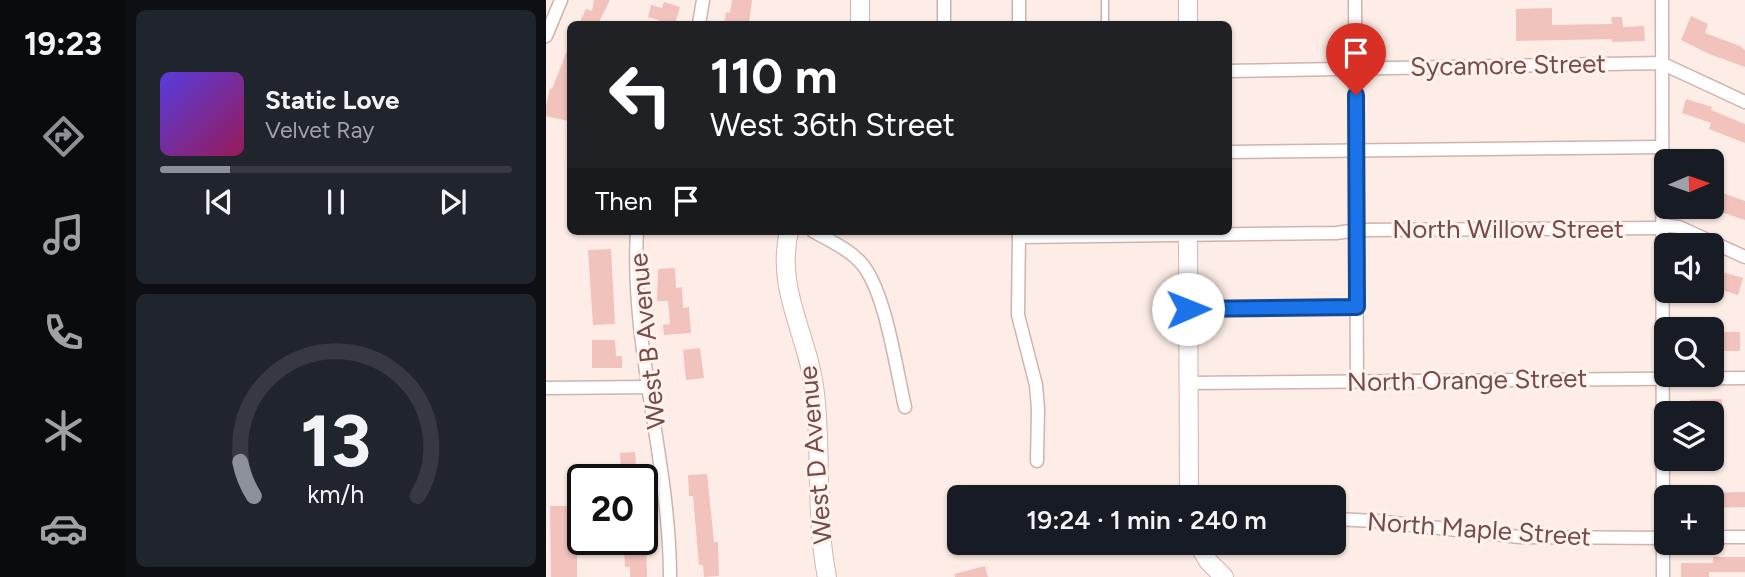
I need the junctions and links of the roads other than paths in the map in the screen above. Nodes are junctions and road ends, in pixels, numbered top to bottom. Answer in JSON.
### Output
{"nodes":[{"id":1,"x":561,"y":0,"type":"edge"},
{"id":2,"x":704,"y":0,"type":"edge"},
{"id":3,"x":860,"y":0,"type":"edge"},
{"id":4,"x":944,"y":0,"type":"edge"},
{"id":5,"x":1019,"y":0,"type":"edge"},
{"id":6,"x":1105,"y":0,"type":"edge"},
{"id":7,"x":1188,"y":0,"type":"edge"},
{"id":8,"x":1355,"y":0,"type":"edge"},
{"id":9,"x":1662,"y":0,"type":"edge"},
{"id":10,"x":700,"y":21,"type":"edge"},
{"id":11,"x":860,"y":21,"type":"edge"},
{"id":12,"x":944,"y":21,"type":"edge"},
{"id":13,"x":1019,"y":21,"type":"edge"},
{"id":14,"x":1105,"y":21,"type":"edge"},
{"id":15,"x":1188,"y":21,"type":"edge"},
{"id":16,"x":546,"y":36,"type":"edge"},
{"id":17,"x":1661,"y":63,"type":"junction"},
{"id":18,"x":1356,"y":67,"type":"junction"},
{"id":19,"x":1232,"y":71,"type":"edge"},
{"id":20,"x":1745,"y":102,"type":"edge"},
{"id":21,"x":1661,"y":147,"type":"junction"},
{"id":22,"x":1356,"y":150,"type":"junction"},
{"id":23,"x":1232,"y":152,"type":"edge"},
{"id":24,"x":1661,"y":227,"type":"junction"},
{"id":25,"x":1358,"y":230,"type":"junction"},
{"id":26,"x":1232,"y":232,"type":"edge"},
{"id":27,"x":638,"y":235,"type":"edge"},
{"id":28,"x":789,"y":235,"type":"edge"},
{"id":29,"x":820,"y":235,"type":"edge"},
{"id":30,"x":1019,"y":235,"type":"edge"},
{"id":31,"x":1188,"y":235,"type":"edge"},
{"id":32,"x":1745,"y":257,"type":"edge"},
{"id":33,"x":1357,"y":307,"type":"junction"},
{"id":34,"x":1188,"y":309,"type":"junction"},
{"id":35,"x":1662,"y":317,"type":"edge"},
{"id":36,"x":1654,"y":378,"type":"edge"},
{"id":37,"x":1724,"y":378,"type":"edge"},
{"id":38,"x":1745,"y":378,"type":"edge"},
{"id":39,"x":1357,"y":381,"type":"junction"},
{"id":40,"x":1188,"y":383,"type":"junction"},
{"id":41,"x":649,"y":387,"type":"junction"},
{"id":42,"x":1662,"y":387,"type":"edge"},
{"id":43,"x":546,"y":388,"type":"edge"},
{"id":44,"x":905,"y":407,"type":"dead end"},
{"id":45,"x":1037,"y":461,"type":"dead end"},
{"id":46,"x":1189,"y":485,"type":"edge"},
{"id":47,"x":1663,"y":485,"type":"edge"},
{"id":48,"x":1346,"y":520,"type":"edge"},
{"id":49,"x":1724,"y":537,"type":"edge"},
{"id":50,"x":1745,"y":537,"type":"edge"},
{"id":51,"x":1654,"y":538,"type":"edge"},
{"id":52,"x":1210,"y":555,"type":"edge"},
{"id":53,"x":1664,"y":555,"type":"edge"},
{"id":54,"x":670,"y":577,"type":"edge"},
{"id":55,"x":827,"y":577,"type":"edge"},
{"id":56,"x":1224,"y":577,"type":"edge"},
{"id":57,"x":1663,"y":577,"type":"edge"}],
"edges":[{"from":1,"to":16,"type":"street"},
{"from":2,"to":10,"type":"street"},
{"from":3,"to":11,"type":"street"},
{"from":4,"to":12,"type":"street"},
{"from":5,"to":13,"type":"street"},
{"from":6,"to":14,"type":"lane"},
{"from":7,"to":15,"type":"street"},
{"from":8,"to":18,"type":"street"},
{"from":9,"to":17,"type":"street"},
{"from":17,"to":18,"type":"street","name":"Sycamore Street"},
{"from":17,"to":20,"type":"street"},
{"from":17,"to":21,"type":"street"},
{"from":18,"to":19,"type":"street","name":"Sycamore Street"},
{"from":18,"to":22,"type":"street"},
{"from":21,"to":22,"type":"street"},
{"from":21,"to":24,"type":"street"},
{"from":22,"to":23,"type":"street"},
{"from":22,"to":25,"type":"street"},
{"from":24,"to":25,"type":"street","name":"North Willow Street"},
{"from":24,"to":32,"type":"street","name":"North Willow Street"},
{"from":24,"to":35,"type":"street"},
{"from":25,"to":26,"type":"street","name":"North Willow Street"},
{"from":25,"to":33,"type":"street"},
{"from":27,"to":41,"type":"street","name":"West B Avenue"},
{"from":28,"to":55,"type":"street","name":"West D Avenue"},
{"from":29,"to":44,"type":"street"},
{"from":30,"to":45,"type":"street"},
{"from":31,"to":34,"type":"street"},
{"from":33,"to":34,"type":"lane"},
{"from":33,"to":39,"type":"street"},
{"from":34,"to":40,"type":"street"},
{"from":36,"to":39,"type":"street","name":"North Orange Street"},
{"from":37,"to":38,"type":"street","name":"North Orange Street"},
{"from":39,"to":40,"type":"street","name":"North Orange Street"},
{"from":40,"to":46,"type":"street"},
{"from":41,"to":43,"type":"street"},
{"from":41,"to":54,"type":"street","name":"West B Avenue"},
{"from":42,"to":47,"type":"street"},
{"from":48,"to":51,"type":"street","name":"North Maple Street"},
{"from":49,"to":50,"type":"street"},
{"from":52,"to":56,"type":"street"},
{"from":53,"to":57,"type":"street"}]}
